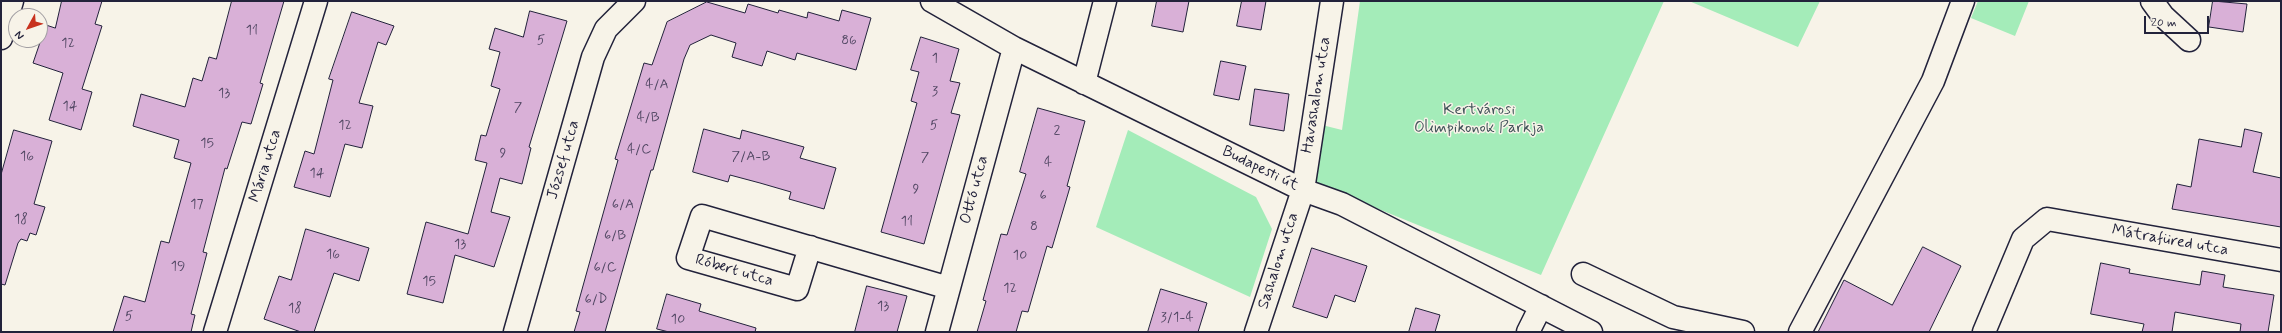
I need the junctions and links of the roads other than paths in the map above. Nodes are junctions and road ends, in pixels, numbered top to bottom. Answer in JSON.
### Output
{"nodes":[{"id":1,"x":12,"y":1,"type":"edge"},
{"id":2,"x":316,"y":1,"type":"edge"},
{"id":3,"x":634,"y":1,"type":"edge"},
{"id":4,"x":932,"y":1,"type":"edge"},
{"id":5,"x":1105,"y":1,"type":"edge"},
{"id":6,"x":1332,"y":1,"type":"edge"},
{"id":7,"x":1963,"y":1,"type":"edge"},
{"id":8,"x":2152,"y":1,"type":"edge"},
{"id":9,"x":1,"y":38,"type":"edge"},
{"id":10,"x":2189,"y":40,"type":"dead end"},
{"id":11,"x":1014,"y":48,"type":"junction"},
{"id":12,"x":1084,"y":83,"type":"junction"},
{"id":13,"x":1303,"y":190,"type":"junction"},
{"id":14,"x":810,"y":247,"type":"junction"},
{"id":15,"x":2281,"y":260,"type":"edge"},
{"id":16,"x":1583,"y":274,"type":"dead end"},
{"id":17,"x":949,"y":288,"type":"junction"},
{"id":18,"x":1541,"y":306,"type":"junction"},
{"id":19,"x":215,"y":332,"type":"edge"},
{"id":20,"x":515,"y":332,"type":"edge"},
{"id":21,"x":937,"y":332,"type":"edge"},
{"id":22,"x":1256,"y":332,"type":"edge"},
{"id":23,"x":1528,"y":332,"type":"edge"},
{"id":24,"x":1591,"y":332,"type":"edge"},
{"id":25,"x":1743,"y":332,"type":"edge"},
{"id":26,"x":1800,"y":332,"type":"edge"},
{"id":27,"x":1984,"y":332,"type":"edge"}],
"edges":[{"from":1,"to":9,"type":"street"},
{"from":2,"to":19,"type":"street","name":"Mária utca"},
{"from":3,"to":20,"type":"street","name":"József utca"},
{"from":4,"to":11,"type":"street","name":"Budapesti út"},
{"from":5,"to":12,"type":"street"},
{"from":6,"to":13,"type":"street","name":"Havashalom utca"},
{"from":7,"to":26,"type":"street"},
{"from":8,"to":10,"type":"street"},
{"from":11,"to":12,"type":"street","name":"Budapesti út"},
{"from":11,"to":17,"type":"street","name":"Ottó utca"},
{"from":12,"to":13,"type":"street","name":"Budapesti út"},
{"from":13,"to":18,"type":"street","name":"Budapesti út"},
{"from":13,"to":22,"type":"street","name":"Sashalom utca"},
{"from":14,"to":14,"type":"street","name":"Róbert utca"},
{"from":14,"to":17,"type":"street","name":"Róbert utca"},
{"from":15,"to":27,"type":"street","name":"Mátrafüred utca"},
{"from":16,"to":25,"type":"street"},
{"from":17,"to":21,"type":"street","name":"Ottó utca"},
{"from":18,"to":23,"type":"street"},
{"from":18,"to":24,"type":"street","name":"Budapesti út"}]}
